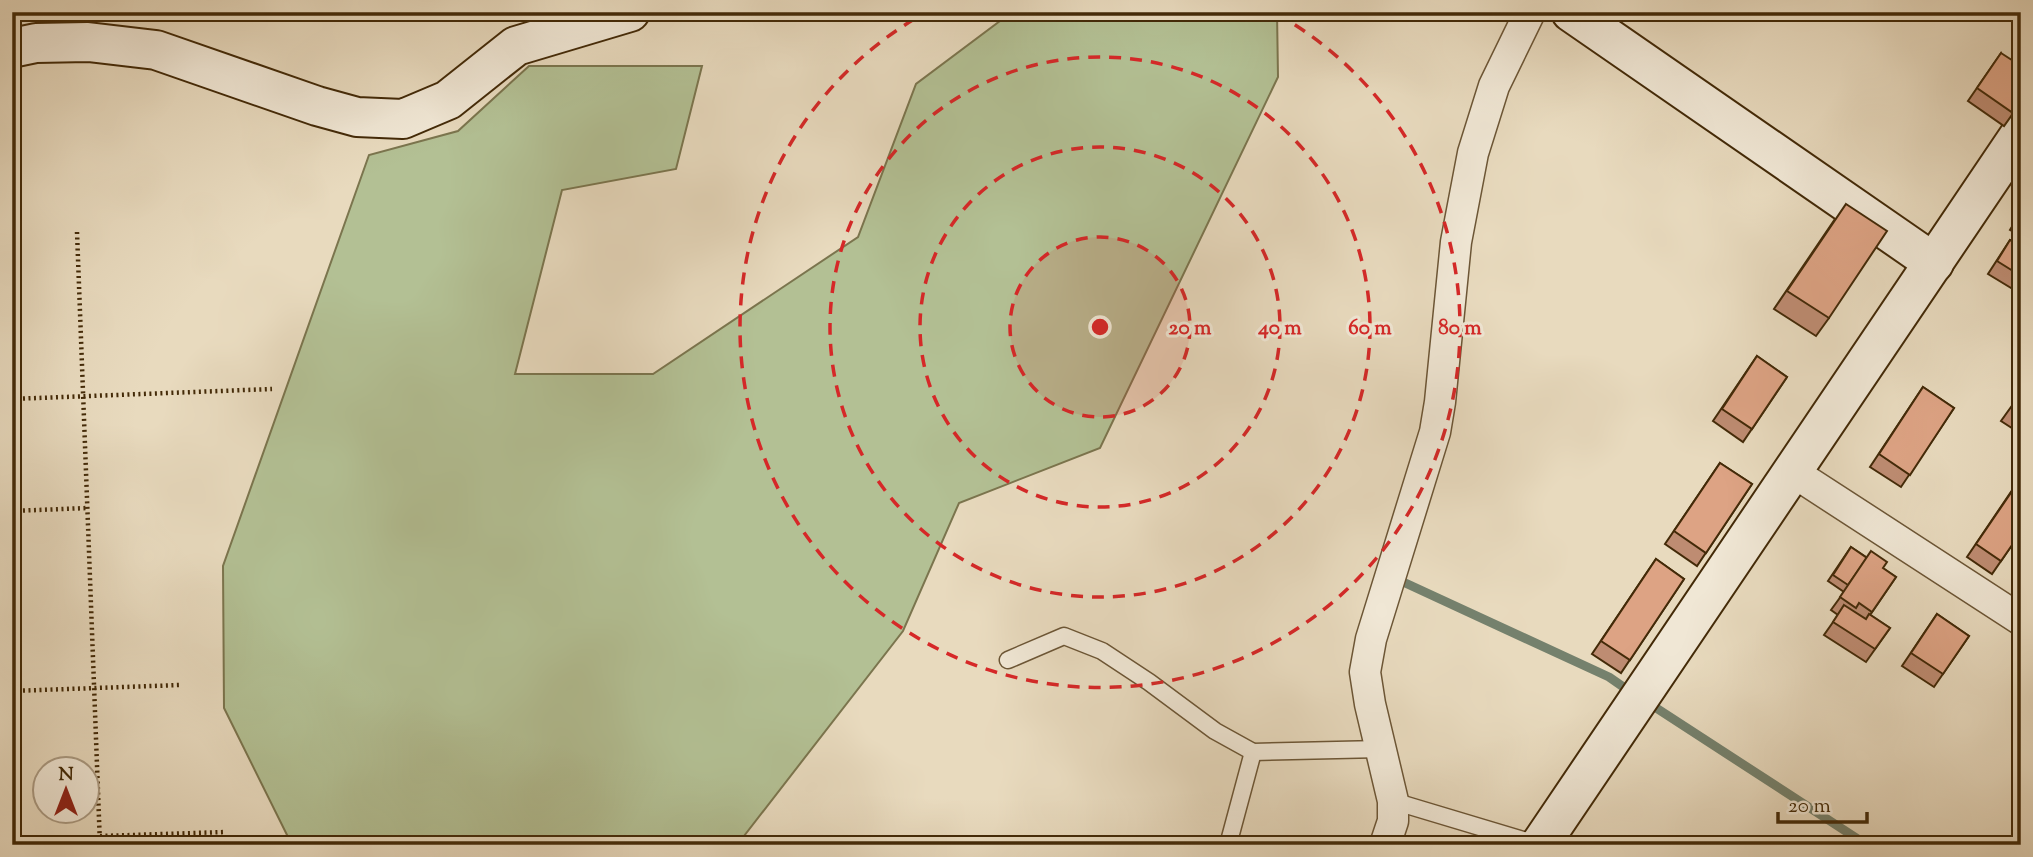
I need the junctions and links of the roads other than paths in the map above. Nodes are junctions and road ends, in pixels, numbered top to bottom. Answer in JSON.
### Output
{"nodes":[{"id":1,"x":630,"y":12,"type":"edge"},
{"id":2,"x":1530,"y":12,"type":"edge"},
{"id":3,"x":1571,"y":12,"type":"edge"},
{"id":4,"x":12,"y":48,"type":"edge"},
{"id":5,"x":2021,"y":133,"type":"edge"},
{"id":6,"x":1934,"y":263,"type":"junction"},
{"id":7,"x":1793,"y":472,"type":"junction"},
{"id":8,"x":2021,"y":620,"type":"edge"},
{"id":9,"x":1008,"y":660,"type":"dead end"},
{"id":10,"x":1381,"y":749,"type":"junction"},
{"id":11,"x":1253,"y":752,"type":"junction"},
{"id":12,"x":1393,"y":801,"type":"junction"},
{"id":13,"x":1228,"y":845,"type":"edge"},
{"id":14,"x":1385,"y":845,"type":"edge"},
{"id":15,"x":1540,"y":845,"type":"edge"}],
"edges":[{"from":1,"to":4,"type":"street"},
{"from":2,"to":10,"type":"street"},
{"from":3,"to":6,"type":"street"},
{"from":5,"to":6,"type":"street"},
{"from":6,"to":7,"type":"street"},
{"from":7,"to":8,"type":"street"},
{"from":7,"to":15,"type":"street"},
{"from":9,"to":11,"type":"lane"},
{"from":10,"to":11,"type":"lane"},
{"from":10,"to":12,"type":"street"},
{"from":11,"to":13,"type":"lane"},
{"from":12,"to":14,"type":"street"},
{"from":12,"to":15,"type":"lane"}]}
